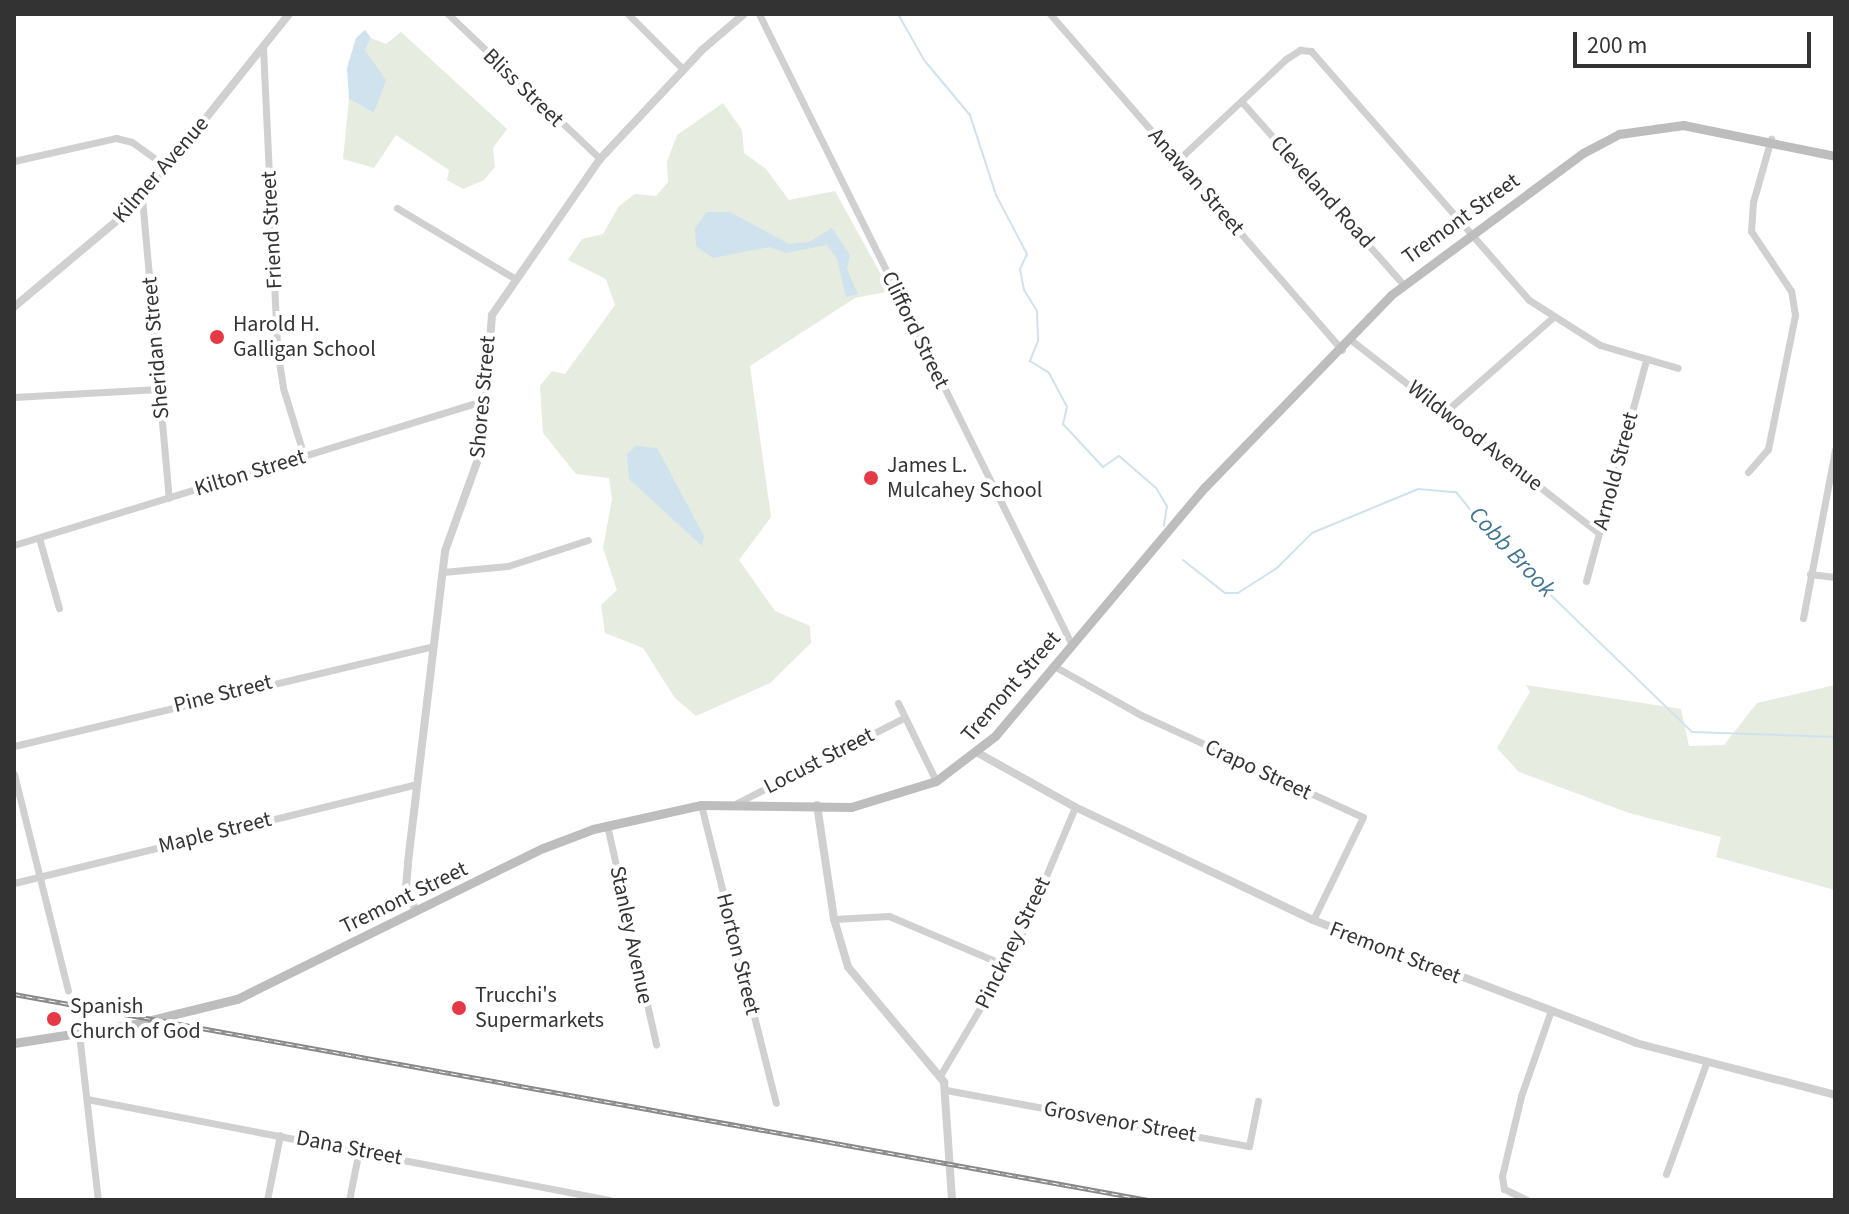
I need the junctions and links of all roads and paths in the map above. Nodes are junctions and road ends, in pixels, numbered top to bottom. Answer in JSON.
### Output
{"nodes":[{"id":1,"x":289,"y":14,"type":"edge"},
{"id":2,"x":448,"y":14,"type":"edge"},
{"id":3,"x":628,"y":14,"type":"edge"},
{"id":4,"x":744,"y":14,"type":"edge"},
{"id":5,"x":759,"y":14,"type":"edge"},
{"id":6,"x":1050,"y":14,"type":"edge"},
{"id":7,"x":263,"y":48,"type":"junction"},
{"id":8,"x":683,"y":69,"type":"junction"},
{"id":9,"x":1241,"y":101,"type":"junction"},
{"id":10,"x":1771,"y":139,"type":"junction"},
{"id":11,"x":1835,"y":156,"type":"edge"},
{"id":12,"x":600,"y":159,"type":"junction"},
{"id":13,"x":1178,"y":160,"type":"junction"},
{"id":14,"x":14,"y":161,"type":"edge"},
{"id":15,"x":168,"y":168,"type":"junction"},
{"id":16,"x":142,"y":198,"type":"junction"},
{"id":17,"x":397,"y":208,"type":"dead end"},
{"id":18,"x":1472,"y":233,"type":"junction"},
{"id":19,"x":514,"y":278,"type":"junction"},
{"id":20,"x":1403,"y":284,"type":"junction"},
{"id":21,"x":14,"y":307,"type":"edge"},
{"id":22,"x":1552,"y":318,"type":"junction"},
{"id":23,"x":1351,"y":340,"type":"junction"},
{"id":24,"x":1342,"y":350,"type":"junction"},
{"id":25,"x":1646,"y":360,"type":"junction"},
{"id":26,"x":1678,"y":368,"type":"dead end"},
{"id":27,"x":159,"y":389,"type":"junction"},
{"id":28,"x":14,"y":397,"type":"edge"},
{"id":29,"x":485,"y":400,"type":"junction"},
{"id":30,"x":1445,"y":412,"type":"junction"},
{"id":31,"x":1835,"y":450,"type":"edge"},
{"id":32,"x":304,"y":456,"type":"junction"},
{"id":33,"x":1748,"y":472,"type":"dead end"},
{"id":34,"x":169,"y":498,"type":"junction"},
{"id":35,"x":1599,"y":533,"type":"junction"},
{"id":36,"x":39,"y":538,"type":"junction"},
{"id":37,"x":588,"y":540,"type":"dead end"},
{"id":38,"x":14,"y":545,"type":"edge"},
{"id":39,"x":443,"y":572,"type":"junction"},
{"id":40,"x":1810,"y":574,"type":"junction"},
{"id":41,"x":1835,"y":577,"type":"edge"},
{"id":42,"x":1586,"y":581,"type":"dead end"},
{"id":43,"x":59,"y":608,"type":"dead end"},
{"id":44,"x":1803,"y":618,"type":"dead end"},
{"id":45,"x":1072,"y":645,"type":"junction"},
{"id":46,"x":433,"y":646,"type":"junction"},
{"id":47,"x":1054,"y":666,"type":"junction"},
{"id":48,"x":898,"y":703,"type":"dead end"},
{"id":49,"x":904,"y":718,"type":"junction"},
{"id":50,"x":14,"y":746,"type":"edge"},
{"id":51,"x":978,"y":753,"type":"junction"},
{"id":52,"x":14,"y":774,"type":"edge"},
{"id":53,"x":936,"y":781,"type":"junction"},
{"id":54,"x":416,"y":784,"type":"junction"},
{"id":55,"x":701,"y":805,"type":"junction"},
{"id":56,"x":734,"y":805,"type":"junction"},
{"id":57,"x":817,"y":805,"type":"junction"},
{"id":58,"x":1075,"y":807,"type":"junction"},
{"id":59,"x":607,"y":825,"type":"junction"},
{"id":60,"x":39,"y":876,"type":"junction"},
{"id":61,"x":14,"y":883,"type":"edge"},
{"id":62,"x":416,"y":911,"type":"junction"},
{"id":63,"x":834,"y":919,"type":"junction"},
{"id":64,"x":1313,"y":920,"type":"junction"},
{"id":65,"x":1007,"y":966,"type":"junction"},
{"id":66,"x":68,"y":990,"type":"dead end"},
{"id":67,"x":1550,"y":1013,"type":"junction"},
{"id":68,"x":79,"y":1034,"type":"junction"},
{"id":69,"x":14,"y":1043,"type":"edge"},
{"id":70,"x":656,"y":1045,"type":"dead end"},
{"id":71,"x":1707,"y":1061,"type":"junction"},
{"id":72,"x":941,"y":1074,"type":"junction"},
{"id":73,"x":946,"y":1090,"type":"junction"},
{"id":74,"x":1835,"y":1095,"type":"edge"},
{"id":75,"x":87,"y":1099,"type":"junction"},
{"id":76,"x":1258,"y":1101,"type":"dead end"},
{"id":77,"x":776,"y":1103,"type":"dead end"},
{"id":78,"x":280,"y":1135,"type":"junction"},
{"id":79,"x":359,"y":1150,"type":"junction"},
{"id":80,"x":1666,"y":1174,"type":"dead end"},
{"id":81,"x":98,"y":1200,"type":"edge"},
{"id":82,"x":267,"y":1200,"type":"edge"},
{"id":83,"x":349,"y":1200,"type":"edge"},
{"id":84,"x":610,"y":1200,"type":"edge"},
{"id":85,"x":952,"y":1200,"type":"edge"},
{"id":86,"x":1527,"y":1200,"type":"edge"}],
"edges":[{"from":1,"to":7,"type":"street","name":"Kilmer Avenue"},
{"from":2,"to":12,"type":"street","name":"Bliss Street"},
{"from":3,"to":8,"type":"street"},
{"from":4,"to":8,"type":"street","name":"Shores Street"},
{"from":5,"to":45,"type":"street","name":"Clifford Street"},
{"from":6,"to":13,"type":"street","name":"Anawan Street"},
{"from":7,"to":15,"type":"street","name":"Kilmer Avenue"},
{"from":7,"to":32,"type":"street","name":"Friend Street"},
{"from":8,"to":12,"type":"street","name":"Shores Street"},
{"from":9,"to":13,"type":"street"},
{"from":9,"to":18,"type":"street"},
{"from":9,"to":20,"type":"street","name":"Cleveland Road"},
{"from":10,"to":11,"type":"main road","name":"Tremont Street"},
{"from":10,"to":18,"type":"main road","name":"Tremont Street"},
{"from":10,"to":33,"type":"street"},
{"from":12,"to":19,"type":"street","name":"Shores Street"},
{"from":13,"to":24,"type":"street","name":"Anawan Street"},
{"from":14,"to":15,"type":"street"},
{"from":15,"to":16,"type":"street","name":"Kilmer Avenue"},
{"from":16,"to":21,"type":"street","name":"Kilmer Avenue"},
{"from":16,"to":27,"type":"street","name":"Sheridan Street"},
{"from":17,"to":19,"type":"street"},
{"from":18,"to":20,"type":"main road","name":"Tremont Street"},
{"from":18,"to":22,"type":"street"},
{"from":19,"to":29,"type":"street","name":"Shores Street"},
{"from":20,"to":23,"type":"main road","name":"Tremont Street"},
{"from":22,"to":25,"type":"street"},
{"from":22,"to":30,"type":"street"},
{"from":23,"to":24,"type":"main road","name":"Tremont Street"},
{"from":23,"to":30,"type":"street","name":"Wildwood Avenue"},
{"from":24,"to":45,"type":"main road","name":"Tremont Street"},
{"from":25,"to":26,"type":"street"},
{"from":25,"to":35,"type":"street","name":"Arnold Street"},
{"from":27,"to":28,"type":"street"},
{"from":27,"to":34,"type":"street","name":"Sheridan Street"},
{"from":29,"to":32,"type":"street","name":"Kilton Street"},
{"from":29,"to":39,"type":"street","name":"Shores Street"},
{"from":30,"to":35,"type":"street","name":"Wildwood Avenue"},
{"from":31,"to":40,"type":"street"},
{"from":32,"to":34,"type":"street","name":"Kilton Street"},
{"from":34,"to":36,"type":"street","name":"Kilton Street"},
{"from":35,"to":42,"type":"street","name":"Arnold Street"},
{"from":36,"to":38,"type":"street","name":"Kilton Street"},
{"from":36,"to":43,"type":"street"},
{"from":37,"to":39,"type":"street"},
{"from":39,"to":46,"type":"street","name":"Shores Street"},
{"from":40,"to":41,"type":"street"},
{"from":40,"to":44,"type":"street"},
{"from":45,"to":47,"type":"main road","name":"Tremont Street"},
{"from":46,"to":50,"type":"street","name":"Pine Street"},
{"from":46,"to":54,"type":"street","name":"Shores Street"},
{"from":47,"to":51,"type":"main road","name":"Tremont Street"},
{"from":47,"to":64,"type":"street","name":"Crapo Street"},
{"from":48,"to":49,"type":"street"},
{"from":49,"to":53,"type":"street"},
{"from":49,"to":56,"type":"street","name":"Locust Street"},
{"from":51,"to":53,"type":"main road","name":"Tremont Street"},
{"from":51,"to":58,"type":"street","name":"Fremont Street"},
{"from":52,"to":60,"type":"street"},
{"from":53,"to":57,"type":"main road","name":"Tremont Street"},
{"from":54,"to":60,"type":"street","name":"Maple Street"},
{"from":54,"to":62,"type":"street","name":"Shores Street"},
{"from":55,"to":56,"type":"main road","name":"Tremont Street"},
{"from":55,"to":59,"type":"main road","name":"Tremont Street"},
{"from":55,"to":77,"type":"street","name":"Horton Street"},
{"from":56,"to":57,"type":"main road","name":"Tremont Street"},
{"from":57,"to":63,"type":"street"},
{"from":58,"to":64,"type":"street","name":"Fremont Street"},
{"from":58,"to":65,"type":"street","name":"Pinckney Street"},
{"from":59,"to":62,"type":"main road","name":"Tremont Street"},
{"from":59,"to":70,"type":"street","name":"Stanley Avenue"},
{"from":60,"to":61,"type":"street","name":"Maple Street"},
{"from":60,"to":66,"type":"street"},
{"from":62,"to":68,"type":"main road","name":"Tremont Street"},
{"from":63,"to":65,"type":"street"},
{"from":63,"to":72,"type":"street"},
{"from":64,"to":67,"type":"street","name":"Fremont Street"},
{"from":65,"to":72,"type":"street","name":"Pinckney Street"},
{"from":67,"to":71,"type":"street","name":"Fremont Street"},
{"from":67,"to":86,"type":"street"},
{"from":68,"to":69,"type":"main road","name":"Tremont Street"},
{"from":68,"to":75,"type":"street"},
{"from":71,"to":74,"type":"street","name":"Fremont Street"},
{"from":71,"to":80,"type":"street"},
{"from":72,"to":73,"type":"street"},
{"from":73,"to":76,"type":"street","name":"Grosvenor Street"},
{"from":73,"to":85,"type":"street"},
{"from":75,"to":78,"type":"street","name":"Dana Street"},
{"from":75,"to":81,"type":"street"},
{"from":78,"to":79,"type":"street","name":"Dana Street"},
{"from":78,"to":82,"type":"street"},
{"from":79,"to":83,"type":"street"},
{"from":79,"to":84,"type":"street","name":"Dana Street"}]}
